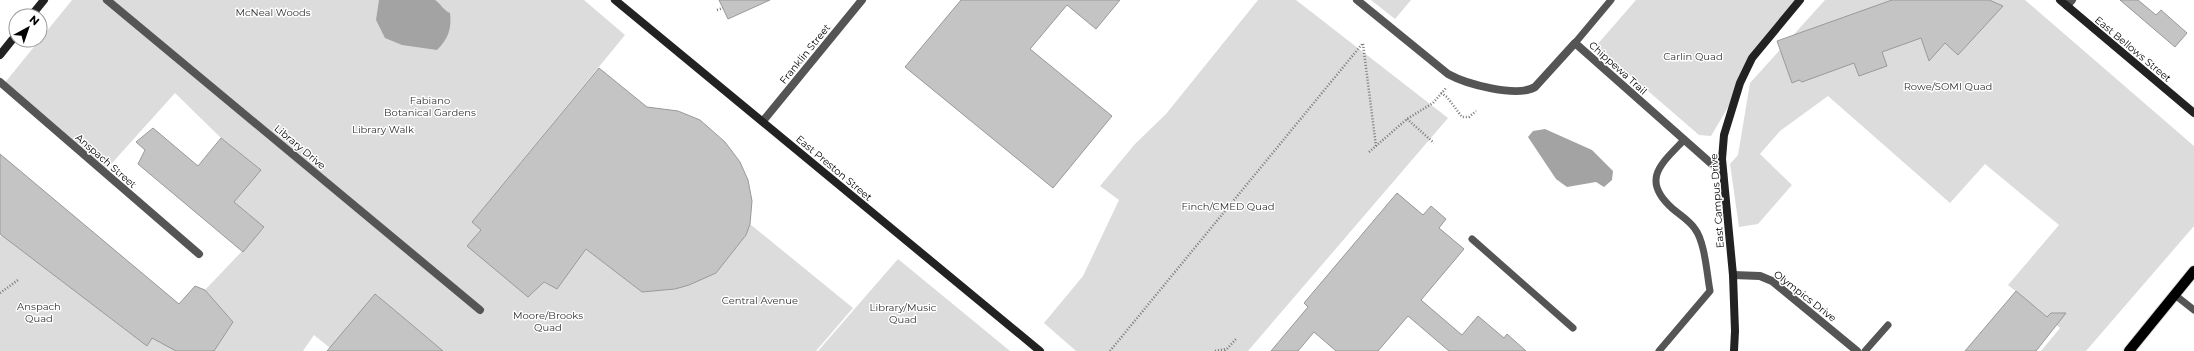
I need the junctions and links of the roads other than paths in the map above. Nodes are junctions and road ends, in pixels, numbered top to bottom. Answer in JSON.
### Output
{"nodes":[{"id":1,"x":44,"y":0,"type":"edge"},
{"id":2,"x":107,"y":0,"type":"edge"},
{"id":3,"x":615,"y":0,"type":"edge"},
{"id":4,"x":862,"y":0,"type":"edge"},
{"id":5,"x":1357,"y":0,"type":"edge"},
{"id":6,"x":1611,"y":0,"type":"edge"},
{"id":7,"x":1800,"y":0,"type":"edge"},
{"id":8,"x":2060,"y":0,"type":"edge"},
{"id":9,"x":2070,"y":3,"type":"edge"},
{"id":10,"x":38,"y":8,"type":"edge"},
{"id":11,"x":1575,"y":43,"type":"junction"},
{"id":12,"x":8,"y":44,"type":"edge"},
{"id":13,"x":0,"y":54,"type":"edge"},
{"id":14,"x":0,"y":82,"type":"edge"},
{"id":15,"x":2194,"y":113,"type":"edge"},
{"id":16,"x":762,"y":121,"type":"junction"},
{"id":17,"x":1684,"y":140,"type":"junction"},
{"id":18,"x":1723,"y":174,"type":"junction"},
{"id":19,"x":1472,"y":239,"type":"dead end"},
{"id":20,"x":199,"y":254,"type":"dead end"},
{"id":21,"x":2194,"y":271,"type":"edge"},
{"id":22,"x":1733,"y":275,"type":"junction"},
{"id":23,"x":2175,"y":295,"type":"junction"},
{"id":24,"x":480,"y":310,"type":"dead end"},
{"id":25,"x":2194,"y":310,"type":"edge"},
{"id":26,"x":1888,"y":325,"type":"dead end"},
{"id":27,"x":1573,"y":328,"type":"dead end"},
{"id":28,"x":1040,"y":351,"type":"edge"},
{"id":29,"x":1659,"y":351,"type":"edge"},
{"id":30,"x":1734,"y":351,"type":"edge"},
{"id":31,"x":1857,"y":351,"type":"edge"},
{"id":32,"x":1865,"y":351,"type":"edge"},
{"id":33,"x":2129,"y":351,"type":"edge"}],
"edges":[{"from":1,"to":10,"type":"street"},
{"from":2,"to":24,"type":"street","name":"Library Drive"},
{"from":3,"to":16,"type":"street","name":"East Preston Street"},
{"from":4,"to":16,"type":"street","name":"Franklin Street"},
{"from":5,"to":11,"type":"street","name":"Chippewa Trail"},
{"from":6,"to":11,"type":"lane"},
{"from":7,"to":18,"type":"street","name":"East Campus Drive"},
{"from":8,"to":9,"type":"street","name":"East Bellows Street"},
{"from":9,"to":15,"type":"street","name":"East Bellows Street"},
{"from":11,"to":17,"type":"street","name":"Chippewa Trail"},
{"from":12,"to":13,"type":"street"},
{"from":14,"to":20,"type":"street","name":"Anspach Street"},
{"from":16,"to":28,"type":"street","name":"East Preston Street"},
{"from":17,"to":18,"type":"street","name":"Chippewa Trail"},
{"from":17,"to":29,"type":"lane"},
{"from":18,"to":22,"type":"street","name":"East Campus Drive"},
{"from":19,"to":27,"type":"lane"},
{"from":21,"to":23,"type":"main road"},
{"from":22,"to":30,"type":"street","name":"East Campus Drive"},
{"from":22,"to":31,"type":"street","name":"Olympics Drive"},
{"from":23,"to":25,"type":"lane"},
{"from":23,"to":33,"type":"main road"},
{"from":26,"to":32,"type":"lane"}]}
